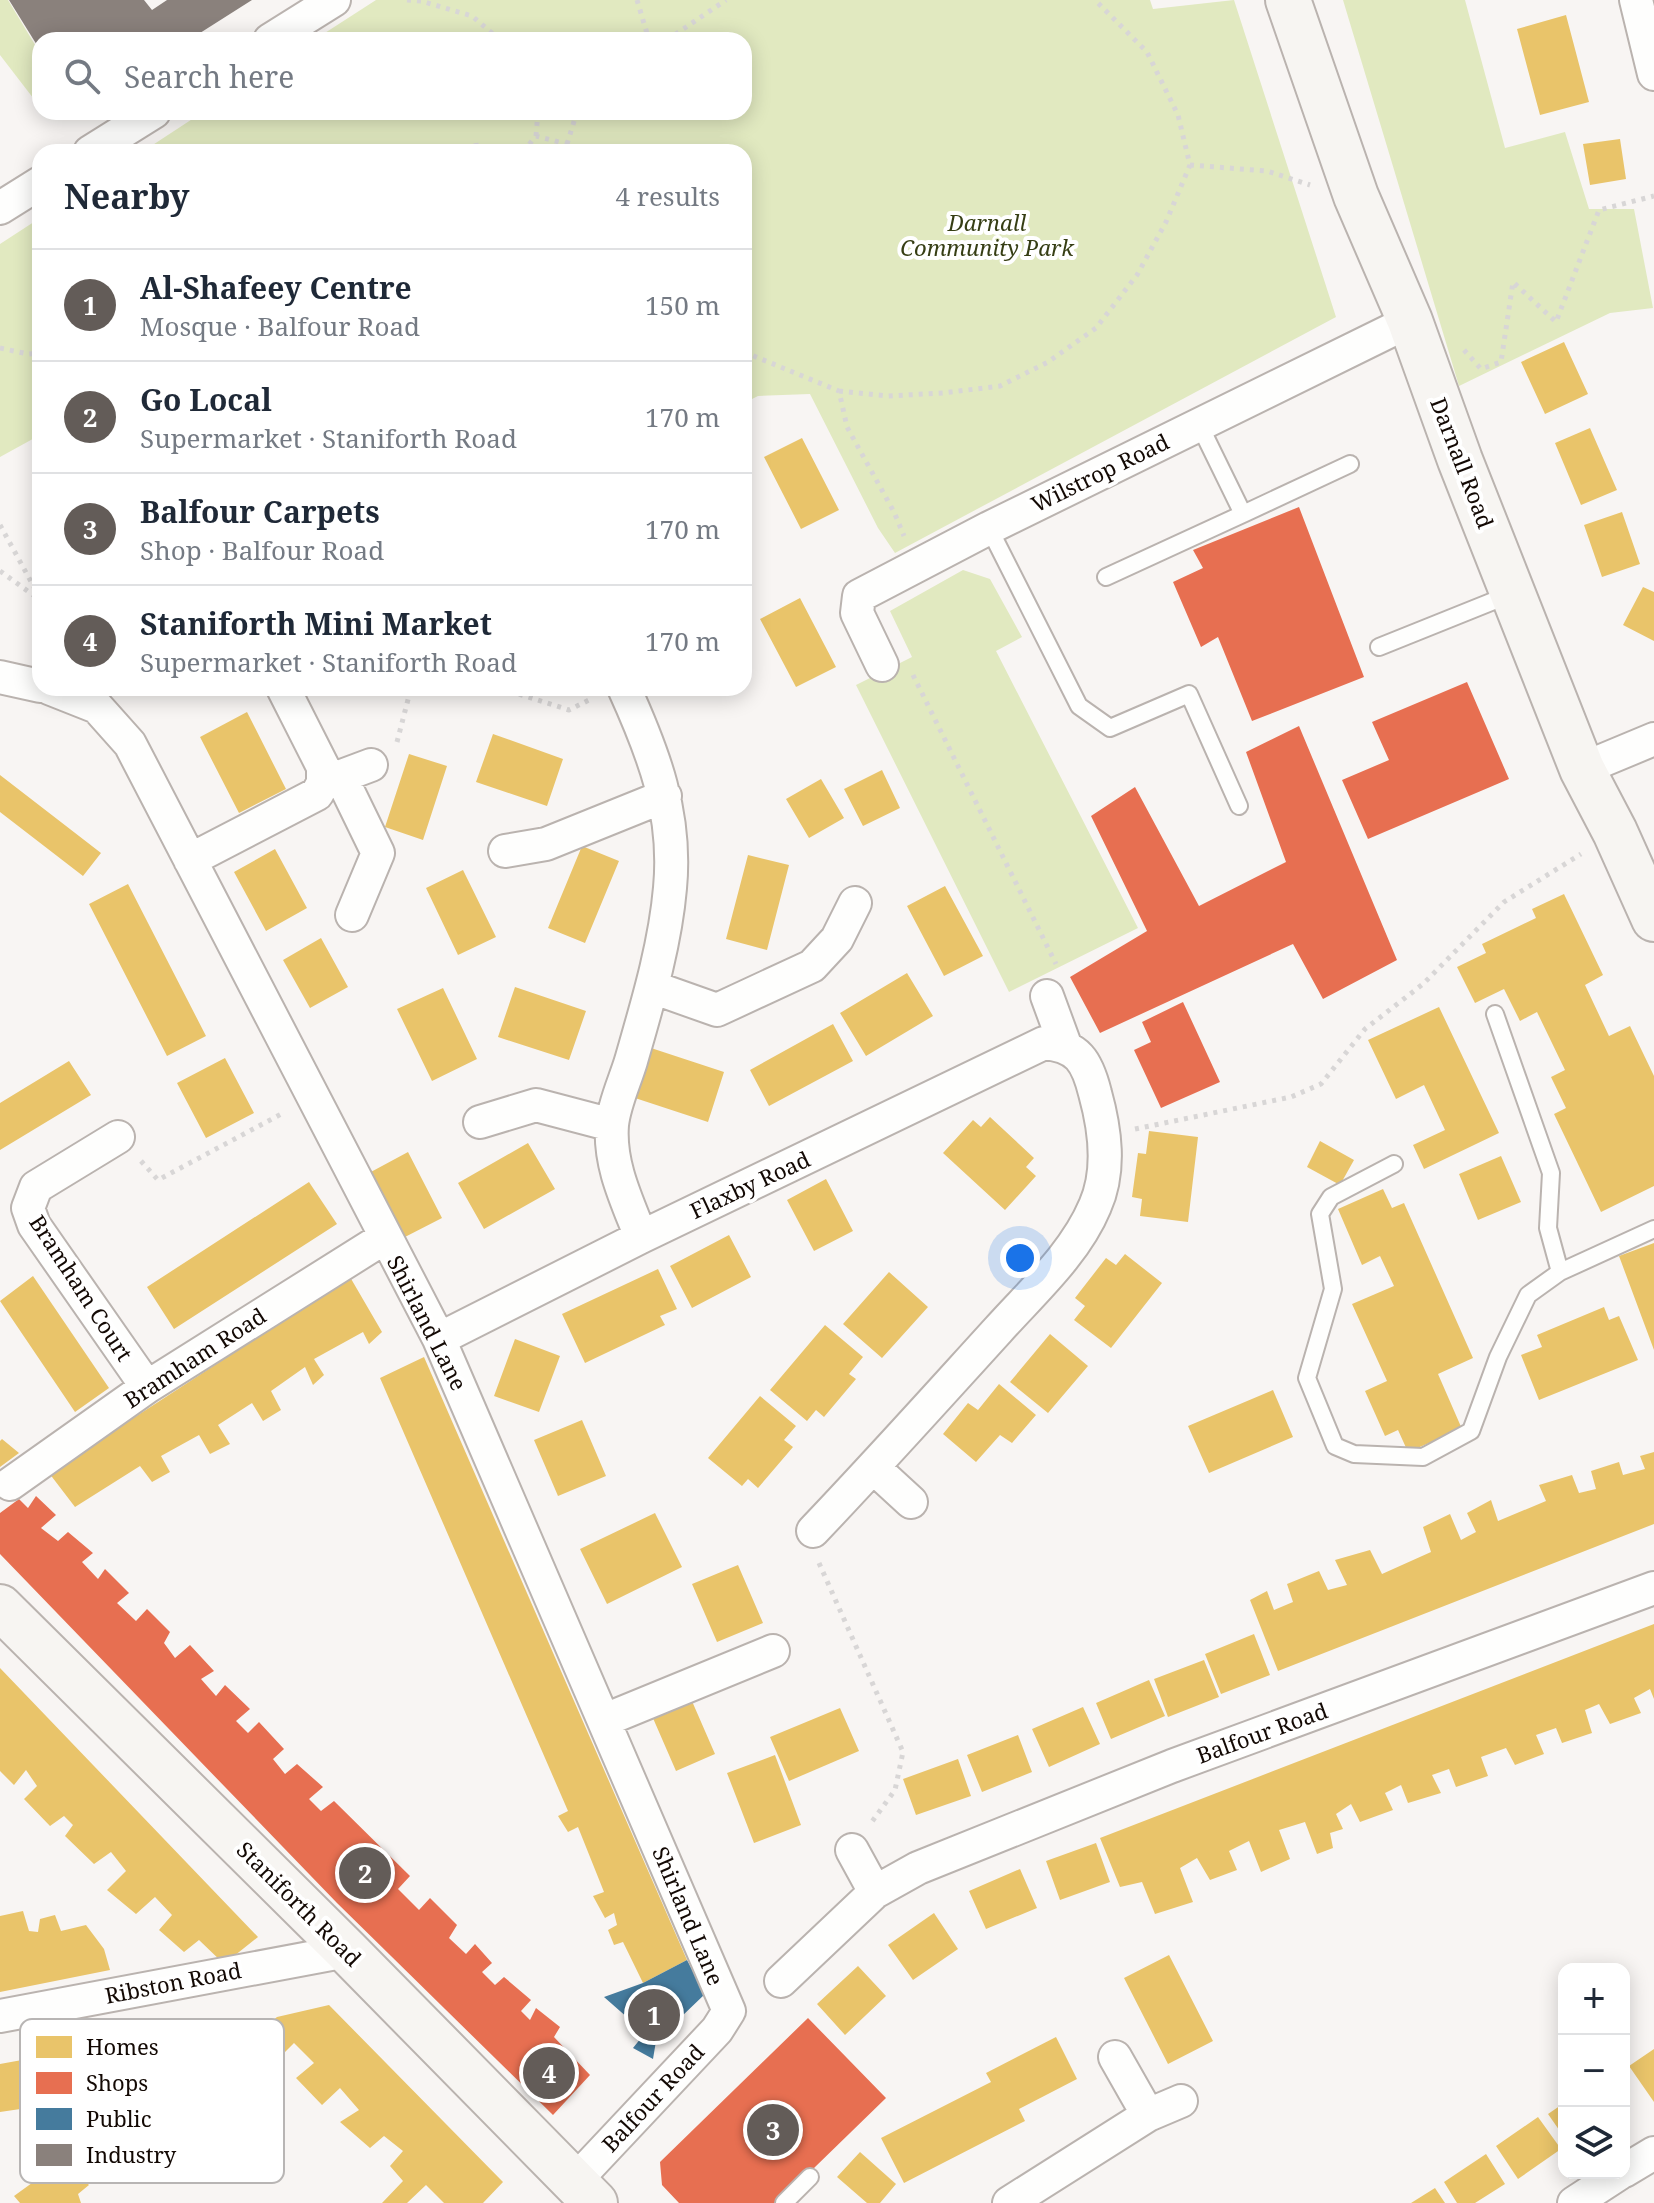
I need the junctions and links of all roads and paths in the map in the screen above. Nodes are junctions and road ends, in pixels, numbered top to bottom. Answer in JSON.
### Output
{"nodes":[{"id":1,"x":334,"y":0,"type":"edge"},
{"id":2,"x":407,"y":0,"type":"edge"},
{"id":3,"x":637,"y":0,"type":"edge"},
{"id":4,"x":726,"y":0,"type":"edge"},
{"id":5,"x":1095,"y":0,"type":"edge"},
{"id":6,"x":1288,"y":0,"type":"edge"},
{"id":7,"x":1636,"y":0,"type":"edge"},
{"id":8,"x":283,"y":32,"type":"edge"},
{"id":9,"x":491,"y":32,"type":"edge"},
{"id":10,"x":647,"y":32,"type":"edge"},
{"id":11,"x":679,"y":32,"type":"edge"},
{"id":12,"x":1652,"y":62,"type":"edge"},
{"id":13,"x":141,"y":120,"type":"edge"},
{"id":14,"x":537,"y":120,"type":"edge"},
{"id":15,"x":574,"y":120,"type":"edge"},
{"id":16,"x":536,"y":136,"type":"junction"},
{"id":17,"x":103,"y":144,"type":"edge"},
{"id":18,"x":530,"y":144,"type":"edge"},
{"id":19,"x":567,"y":144,"type":"joint"},
{"id":20,"x":1190,"y":165,"type":"junction"},
{"id":21,"x":32,"y":188,"type":"edge"},
{"id":22,"x":1356,"y":196,"type":"junction"},
{"id":23,"x":1654,"y":196,"type":"edge"},
{"id":24,"x":0,"y":208,"type":"edge"},
{"id":25,"x":1410,"y":321,"type":"junction"},
{"id":26,"x":0,"y":348,"type":"edge"},
{"id":27,"x":32,"y":354,"type":"edge"},
{"id":28,"x":752,"y":355,"type":"edge"},
{"id":29,"x":839,"y":391,"type":"junction"},
{"id":30,"x":1199,"y":424,"type":"junction"},
{"id":31,"x":1350,"y":464,"type":"dead end"},
{"id":32,"x":1243,"y":514,"type":"junction"},
{"id":33,"x":0,"y":525,"type":"edge"},
{"id":34,"x":989,"y":528,"type":"junction"},
{"id":35,"x":916,"y":565,"type":"junction"},
{"id":36,"x":0,"y":571,"type":"edge"},
{"id":37,"x":1106,"y":577,"type":"dead end"},
{"id":38,"x":32,"y":584,"type":"edge"},
{"id":39,"x":32,"y":593,"type":"edge"},
{"id":40,"x":1513,"y":593,"type":"junction"},
{"id":41,"x":1379,"y":647,"type":"dead end"},
{"id":42,"x":882,"y":665,"type":"joint"},
{"id":43,"x":0,"y":677,"type":"edge"},
{"id":44,"x":32,"y":684,"type":"edge"},
{"id":45,"x":69,"y":696,"type":"edge"},
{"id":46,"x":287,"y":696,"type":"edge"},
{"id":47,"x":409,"y":696,"type":"edge"},
{"id":48,"x":525,"y":696,"type":"edge"},
{"id":49,"x":602,"y":696,"type":"edge"},
{"id":50,"x":617,"y":696,"type":"edge"},
{"id":51,"x":1654,"y":739,"type":"edge"},
{"id":52,"x":371,"y":765,"type":"joint"},
{"id":53,"x":1582,"y":769,"type":"junction"},
{"id":54,"x":332,"y":780,"type":"junction"},
{"id":55,"x":665,"y":796,"type":"junction"},
{"id":56,"x":1239,"y":806,"type":"dead end"},
{"id":57,"x":1615,"y":832,"type":"junction"},
{"id":58,"x":505,"y":851,"type":"dead end"},
{"id":59,"x":190,"y":860,"type":"junction"},
{"id":60,"x":855,"y":903,"type":"dead end"},
{"id":61,"x":352,"y":915,"type":"dead end"},
{"id":62,"x":1654,"y":919,"type":"edge"},
{"id":63,"x":652,"y":987,"type":"junction"},
{"id":64,"x":1047,"y":996,"type":"joint"},
{"id":65,"x":1495,"y":1014,"type":"dead end"},
{"id":66,"x":1065,"y":1045,"type":"junction"},
{"id":67,"x":313,"y":1097,"type":"junction"},
{"id":68,"x":480,"y":1122,"type":"dead end"},
{"id":69,"x":612,"y":1125,"type":"junction"},
{"id":70,"x":1104,"y":1136,"type":"junction"},
{"id":71,"x":118,"y":1137,"type":"joint"},
{"id":72,"x":1394,"y":1164,"type":"dead end"},
{"id":73,"x":1654,"y":1229,"type":"edge"},
{"id":74,"x":641,"y":1237,"type":"junction"},
{"id":75,"x":384,"y":1238,"type":"junction"},
{"id":76,"x":1560,"y":1272,"type":"junction"},
{"id":77,"x":439,"y":1339,"type":"junction"},
{"id":78,"x":147,"y":1387,"type":"junction"},
{"id":79,"x":874,"y":1468,"type":"junction"},
{"id":80,"x":10,"y":1484,"type":"dead end"},
{"id":81,"x":911,"y":1502,"type":"dead end"},
{"id":82,"x":813,"y":1531,"type":"joint"},
{"id":83,"x":1654,"y":1588,"type":"edge"},
{"id":84,"x":0,"y":1607,"type":"edge"},
{"id":85,"x":773,"y":1651,"type":"dead end"},
{"id":86,"x":605,"y":1720,"type":"junction"},
{"id":87,"x":852,"y":1850,"type":"joint"},
{"id":88,"x":875,"y":1892,"type":"junction"},
{"id":89,"x":347,"y":1951,"type":"junction"},
{"id":90,"x":781,"y":1981,"type":"dead end"},
{"id":91,"x":729,"y":2011,"type":"joint"},
{"id":92,"x":0,"y":2016,"type":"edge"},
{"id":93,"x":1115,"y":2057,"type":"dead end"},
{"id":94,"x":1181,"y":2101,"type":"dead end"},
{"id":95,"x":1148,"y":2115,"type":"junction"},
{"id":96,"x":1654,"y":2153,"type":"edge"},
{"id":97,"x":1630,"y":2167,"type":"edge"},
{"id":98,"x":810,"y":2177,"type":"dead end"},
{"id":99,"x":1611,"y":2179,"type":"edge"},
{"id":100,"x":585,"y":2192,"type":"edge"},
{"id":101,"x":784,"y":2203,"type":"edge"},
{"id":102,"x":1009,"y":2203,"type":"edge"},
{"id":103,"x":1574,"y":2203,"type":"edge"}],
"edges":[{"from":1,"to":8,"type":"street"},
{"from":2,"to":9,"type":"path"},
{"from":3,"to":10,"type":"path"},
{"from":4,"to":11,"type":"path"},
{"from":5,"to":20,"type":"path"},
{"from":6,"to":22,"type":"main road","name":"Darnall Road"},
{"from":7,"to":12,"type":"street"},
{"from":13,"to":17,"type":"street"},
{"from":14,"to":16,"type":"path"},
{"from":15,"to":19,"type":"path"},
{"from":16,"to":18,"type":"path"},
{"from":16,"to":19,"type":"path"},
{"from":20,"to":22,"type":"path"},
{"from":20,"to":29,"type":"path"},
{"from":21,"to":24,"type":"street"},
{"from":22,"to":25,"type":"main road","name":"Darnall Road"},
{"from":23,"to":25,"type":"path"},
{"from":25,"to":30,"type":"street","name":"Wilstrop Road"},
{"from":25,"to":40,"type":"main road","name":"Darnall Road"},
{"from":26,"to":27,"type":"path"},
{"from":28,"to":29,"type":"path"},
{"from":29,"to":35,"type":"path"},
{"from":30,"to":32,"type":"lane"},
{"from":30,"to":34,"type":"street","name":"Wilstrop Road"},
{"from":31,"to":32,"type":"lane"},
{"from":32,"to":37,"type":"lane"},
{"from":33,"to":38,"type":"path"},
{"from":34,"to":35,"type":"street","name":"Wilstrop Road"},
{"from":34,"to":56,"type":"lane"},
{"from":35,"to":42,"type":"street","name":"Wilstrop Road"},
{"from":36,"to":39,"type":"path"},
{"from":40,"to":41,"type":"lane"},
{"from":40,"to":53,"type":"main road","name":"Darnall Road"},
{"from":42,"to":64,"type":"path"},
{"from":43,"to":44,"type":"street"},
{"from":45,"to":59,"type":"street","name":"Shirland Lane"},
{"from":46,"to":54,"type":"street"},
{"from":47,"to":52,"type":"path"},
{"from":48,"to":49,"type":"path"},
{"from":50,"to":55,"type":"street"},
{"from":51,"to":53,"type":"street"},
{"from":52,"to":54,"type":"street"},
{"from":53,"to":57,"type":"main road","name":"Darnall Road"},
{"from":54,"to":59,"type":"street"},
{"from":54,"to":61,"type":"street"},
{"from":55,"to":58,"type":"street"},
{"from":55,"to":63,"type":"street"},
{"from":57,"to":62,"type":"main road","name":"Darnall Road"},
{"from":57,"to":70,"type":"path"},
{"from":59,"to":67,"type":"street","name":"Shirland Lane"},
{"from":60,"to":63,"type":"street"},
{"from":63,"to":69,"type":"street"},
{"from":64,"to":66,"type":"street"},
{"from":65,"to":76,"type":"lane"},
{"from":66,"to":70,"type":"street"},
{"from":66,"to":74,"type":"street","name":"Flaxby Road"},
{"from":67,"to":71,"type":"path"},
{"from":67,"to":75,"type":"street","name":"Shirland Lane"},
{"from":68,"to":69,"type":"street"},
{"from":69,"to":74,"type":"street"},
{"from":70,"to":79,"type":"street"},
{"from":71,"to":78,"type":"street","name":"Bramham Court"},
{"from":72,"to":76,"type":"lane"},
{"from":73,"to":76,"type":"lane"},
{"from":74,"to":77,"type":"street","name":"Flaxby Road"},
{"from":75,"to":77,"type":"street","name":"Shirland Lane"},
{"from":75,"to":78,"type":"street","name":"Bramham Road"},
{"from":77,"to":86,"type":"street","name":"Shirland Lane"},
{"from":78,"to":80,"type":"street","name":"Bramham Road"},
{"from":79,"to":81,"type":"street"},
{"from":79,"to":82,"type":"street"},
{"from":82,"to":87,"type":"path"},
{"from":83,"to":88,"type":"street","name":"Balfour Road"},
{"from":84,"to":89,"type":"main road","name":"Staniforth Road"},
{"from":85,"to":86,"type":"street"},
{"from":86,"to":91,"type":"street","name":"Shirland Lane"},
{"from":87,"to":88,"type":"street"},
{"from":88,"to":90,"type":"street","name":"Balfour Road"},
{"from":89,"to":92,"type":"street","name":"Ribston Road"},
{"from":89,"to":100,"type":"main road","name":"Staniforth Road"},
{"from":91,"to":100,"type":"street","name":"Balfour Road"},
{"from":93,"to":95,"type":"street"},
{"from":94,"to":95,"type":"street"},
{"from":95,"to":102,"type":"street"},
{"from":96,"to":97,"type":"street"},
{"from":98,"to":101,"type":"lane"},
{"from":99,"to":103,"type":"street"}]}
